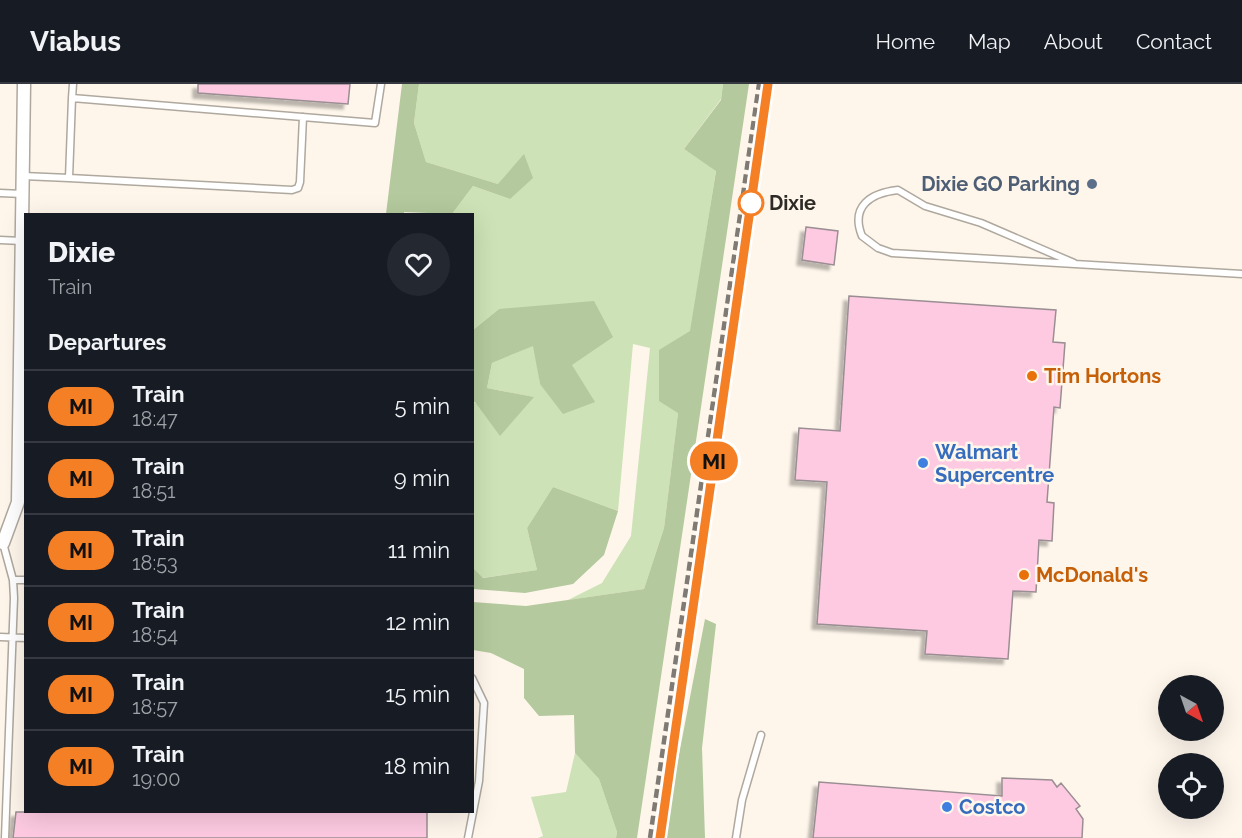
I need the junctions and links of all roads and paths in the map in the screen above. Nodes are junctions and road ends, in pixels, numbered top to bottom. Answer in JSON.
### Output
{"nodes":[{"id":1,"x":24,"y":84,"type":"edge"},
{"id":2,"x":73,"y":84,"type":"edge"},
{"id":3,"x":381,"y":84,"type":"edge"},
{"id":4,"x":72,"y":98,"type":"junction"},
{"id":5,"x":303,"y":117,"type":"junction"},
{"id":6,"x":23,"y":176,"type":"junction"},
{"id":7,"x":69,"y":178,"type":"junction"},
{"id":8,"x":0,"y":193,"type":"edge"},
{"id":9,"x":23,"y":194,"type":"junction"},
{"id":10,"x":0,"y":240,"type":"edge"},
{"id":11,"x":22,"y":241,"type":"junction"},
{"id":12,"x":1074,"y":263,"type":"junction"},
{"id":13,"x":1242,"y":274,"type":"edge"},
{"id":14,"x":1,"y":544,"type":"edge"},
{"id":15,"x":13,"y":580,"type":"junction"},
{"id":16,"x":24,"y":580,"type":"edge"},
{"id":17,"x":0,"y":637,"type":"edge"},
{"id":18,"x":12,"y":638,"type":"junction"},
{"id":19,"x":24,"y":638,"type":"edge"},
{"id":20,"x":474,"y":682,"type":"edge"},
{"id":21,"x":0,"y":692,"type":"edge"},
{"id":22,"x":9,"y":692,"type":"junction"},
{"id":23,"x":761,"y":735,"type":"dead end"},
{"id":24,"x":474,"y":807,"type":"edge"},
{"id":25,"x":473,"y":813,"type":"edge"},
{"id":26,"x":3,"y":816,"type":"edge"},
{"id":27,"x":5,"y":838,"type":"edge"},
{"id":28,"x":468,"y":838,"type":"edge"},
{"id":29,"x":736,"y":838,"type":"edge"}],
"edges":[{"from":1,"to":6,"type":"street"},
{"from":2,"to":4,"type":"lane"},
{"from":3,"to":5,"type":"lane"},
{"from":4,"to":5,"type":"lane"},
{"from":4,"to":7,"type":"lane"},
{"from":5,"to":7,"type":"lane"},
{"from":6,"to":7,"type":"lane"},
{"from":6,"to":9,"type":"street"},
{"from":8,"to":9,"type":"lane"},
{"from":9,"to":11,"type":"street"},
{"from":10,"to":11,"type":"lane"},
{"from":11,"to":14,"type":"street"},
{"from":12,"to":12,"type":"lane"},
{"from":12,"to":13,"type":"lane"},
{"from":14,"to":15,"type":"lane"},
{"from":15,"to":16,"type":"lane"},
{"from":15,"to":18,"type":"lane"},
{"from":17,"to":18,"type":"lane"},
{"from":18,"to":19,"type":"lane"},
{"from":18,"to":22,"type":"lane"},
{"from":20,"to":24,"type":"lane"},
{"from":21,"to":22,"type":"lane"},
{"from":22,"to":26,"type":"lane"},
{"from":23,"to":29,"type":"lane"},
{"from":25,"to":28,"type":"lane"},
{"from":26,"to":27,"type":"lane"}]}
